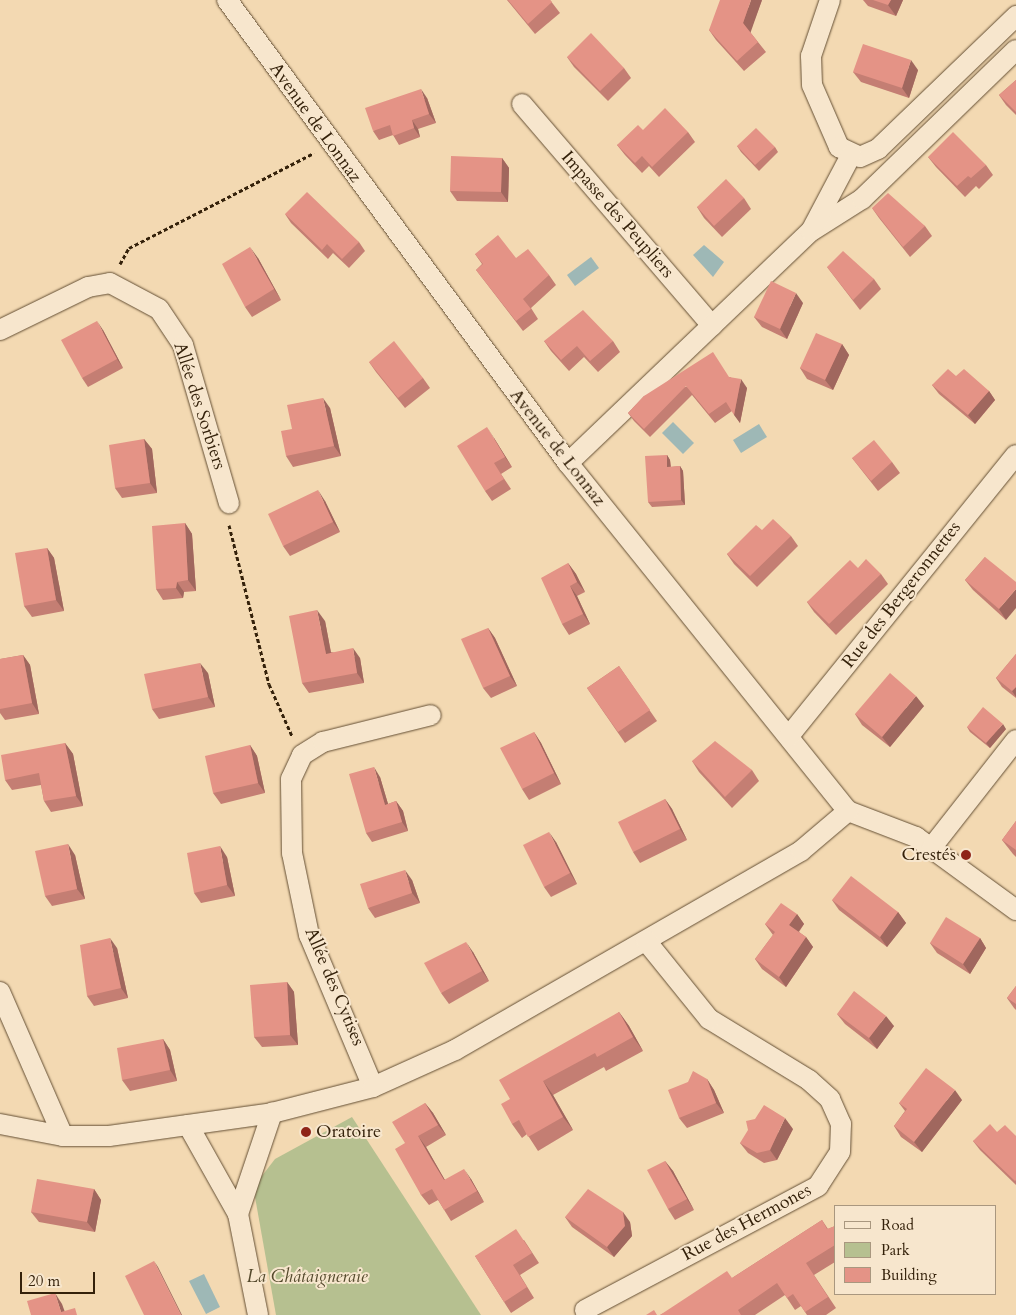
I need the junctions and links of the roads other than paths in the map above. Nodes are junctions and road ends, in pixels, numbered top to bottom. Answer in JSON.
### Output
{"nodes":[{"id":1,"x":227,"y":0,"type":"edge"},
{"id":2,"x":830,"y":0,"type":"edge"},
{"id":3,"x":1016,"y":16,"type":"edge"},
{"id":4,"x":1016,"y":50,"type":"edge"},
{"id":5,"x":522,"y":104,"type":"dead end"},
{"id":6,"x":851,"y":155,"type":"junction"},
{"id":7,"x":811,"y":231,"type":"junction"},
{"id":8,"x":712,"y":326,"type":"junction"},
{"id":9,"x":0,"y":330,"type":"edge"},
{"id":10,"x":1016,"y":455,"type":"edge"},
{"id":11,"x":568,"y":464,"type":"junction"},
{"id":12,"x":230,"y":503,"type":"road end"},
{"id":13,"x":431,"y":715,"type":"dead end"},
{"id":14,"x":789,"y":736,"type":"junction"},
{"id":15,"x":1016,"y":740,"type":"edge"},
{"id":16,"x":848,"y":811,"type":"junction"},
{"id":17,"x":932,"y":847,"type":"junction"},
{"id":18,"x":1016,"y":910,"type":"edge"},
{"id":19,"x":646,"y":941,"type":"junction"},
{"id":20,"x":0,"y":992,"type":"edge"},
{"id":21,"x":373,"y":1087,"type":"junction"},
{"id":22,"x":272,"y":1112,"type":"junction"},
{"id":23,"x":0,"y":1124,"type":"edge"},
{"id":24,"x":188,"y":1125,"type":"junction"},
{"id":25,"x":63,"y":1136,"type":"junction"},
{"id":26,"x":238,"y":1214,"type":"junction"},
{"id":27,"x":586,"y":1310,"type":"dead end"},
{"id":28,"x":258,"y":1315,"type":"edge"}],
"edges":[{"from":1,"to":11,"type":"street","name":"Avenue de Lonnaz"},
{"from":2,"to":6,"type":"street"},
{"from":3,"to":6,"type":"street"},
{"from":4,"to":7,"type":"street"},
{"from":5,"to":8,"type":"street","name":"Impasse des Peupliers"},
{"from":6,"to":7,"type":"street"},
{"from":7,"to":8,"type":"street"},
{"from":8,"to":11,"type":"street"},
{"from":9,"to":12,"type":"street","name":"Allée des Sorbiers"},
{"from":10,"to":14,"type":"street","name":"Rue des Bergeronnettes"},
{"from":11,"to":14,"type":"street","name":"Avenue de Lonnaz"},
{"from":13,"to":21,"type":"street","name":"Allée des Cytises"},
{"from":14,"to":16,"type":"street","name":"Avenue de Lonnaz"},
{"from":15,"to":17,"type":"street"},
{"from":16,"to":17,"type":"street"},
{"from":16,"to":19,"type":"street"},
{"from":17,"to":18,"type":"street"},
{"from":19,"to":21,"type":"street"},
{"from":19,"to":27,"type":"street","name":"Rue des Hermones"},
{"from":20,"to":25,"type":"street"},
{"from":21,"to":22,"type":"street"},
{"from":22,"to":24,"type":"street"},
{"from":22,"to":26,"type":"street"},
{"from":23,"to":25,"type":"street"},
{"from":24,"to":25,"type":"street"},
{"from":24,"to":26,"type":"street"},
{"from":26,"to":28,"type":"street"}]}
